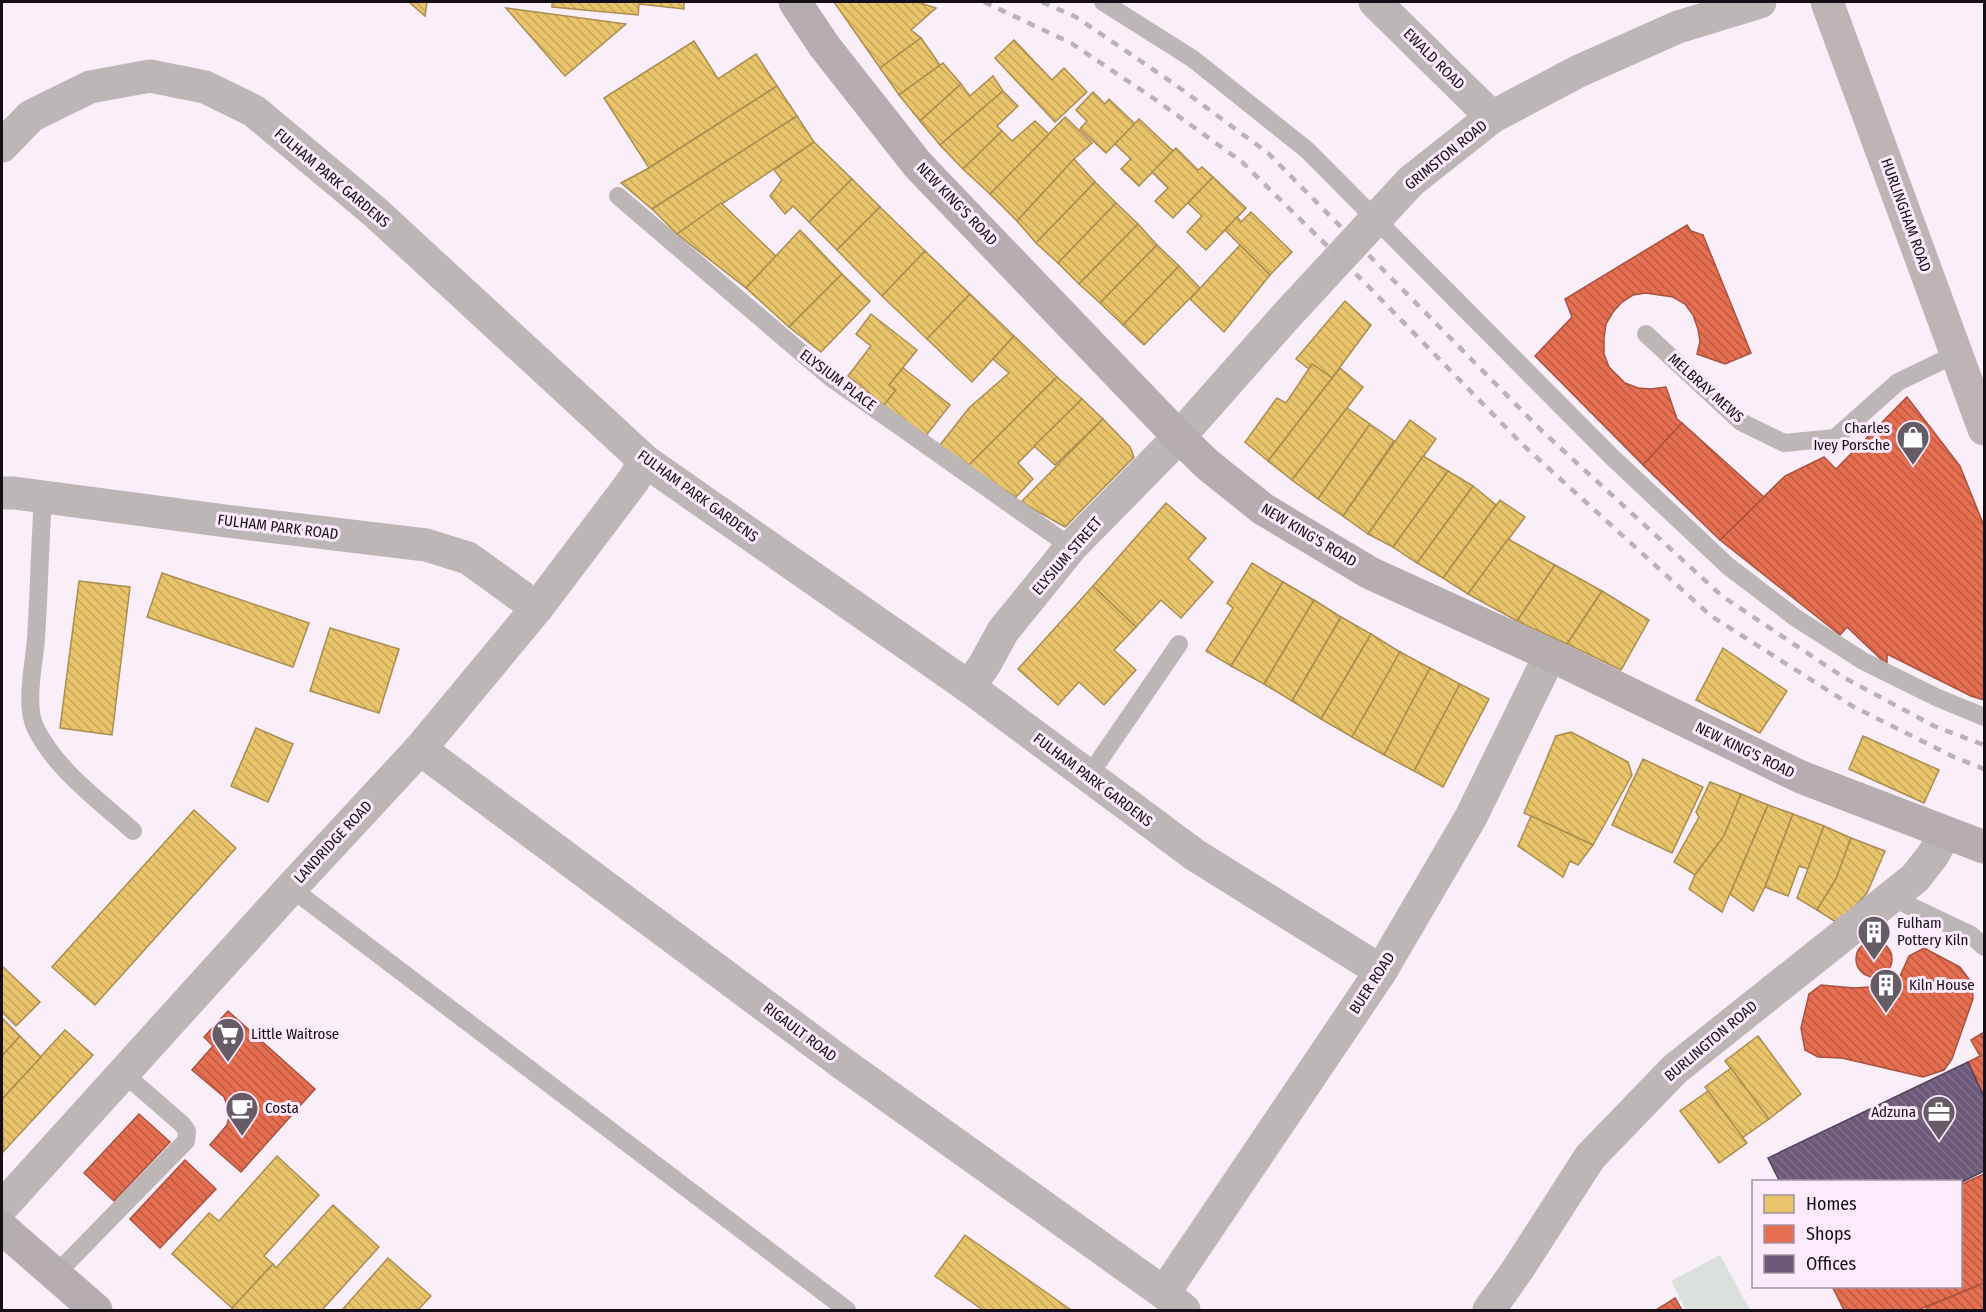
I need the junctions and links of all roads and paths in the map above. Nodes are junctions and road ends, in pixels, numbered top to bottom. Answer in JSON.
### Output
{"nodes":[{"id":1,"x":795,"y":2,"type":"edge"},
{"id":2,"x":1103,"y":2,"type":"edge"},
{"id":3,"x":1375,"y":2,"type":"edge"},
{"id":4,"x":1760,"y":2,"type":"edge"},
{"id":5,"x":1827,"y":2,"type":"edge"},
{"id":6,"x":1492,"y":117,"type":"junction"},
{"id":7,"x":2,"y":146,"type":"edge"},
{"id":8,"x":618,"y":196,"type":"dead end"},
{"id":9,"x":1376,"y":219,"type":"junction"},
{"id":10,"x":1646,"y":334,"type":"dead end"},
{"id":11,"x":1956,"y":354,"type":"junction"},
{"id":12,"x":1982,"y":414,"type":"edge"},
{"id":13,"x":1179,"y":437,"type":"junction"},
{"id":14,"x":645,"y":461,"type":"junction"},
{"id":15,"x":2,"y":493,"type":"edge"},
{"id":16,"x":43,"y":497,"type":"junction"},
{"id":17,"x":1071,"y":548,"type":"junction"},
{"id":18,"x":537,"y":608,"type":"junction"},
{"id":19,"x":1179,"y":644,"type":"dead end"},
{"id":20,"x":1550,"y":655,"type":"junction"},
{"id":21,"x":969,"y":687,"type":"junction"},
{"id":22,"x":1984,"y":717,"type":"edge"},
{"id":23,"x":420,"y":749,"type":"junction"},
{"id":24,"x":1088,"y":777,"type":"junction"},
{"id":25,"x":134,"y":831,"type":"dead end"},
{"id":26,"x":1946,"y":833,"type":"junction"},
{"id":27,"x":1984,"y":847,"type":"edge"},
{"id":28,"x":291,"y":888,"type":"junction"},
{"id":29,"x":1891,"y":897,"type":"junction"},
{"id":30,"x":1984,"y":947,"type":"edge"},
{"id":31,"x":1381,"y":971,"type":"junction"},
{"id":32,"x":122,"y":1072,"type":"junction"},
{"id":33,"x":2,"y":1206,"type":"edge"},
{"id":34,"x":2,"y":1228,"type":"edge"},
{"id":35,"x":56,"y":1274,"type":"junction"},
{"id":36,"x":1174,"y":1302,"type":"edge"},
{"id":37,"x":96,"y":1311,"type":"edge"},
{"id":38,"x":847,"y":1311,"type":"edge"},
{"id":39,"x":1489,"y":1311,"type":"edge"}],
"edges":[{"from":1,"to":13,"type":"main road","name":"NEW KING'S ROAD"},
{"from":2,"to":9,"type":"lane"},
{"from":3,"to":6,"type":"street","name":"EWALD ROAD"},
{"from":4,"to":6,"type":"street","name":"GRIMSTON ROAD"},
{"from":5,"to":11,"type":"street","name":"HURLINGHAM ROAD"},
{"from":6,"to":9,"type":"street","name":"GRIMSTON ROAD"},
{"from":7,"to":14,"type":"street","name":"FULHAM PARK GARDENS"},
{"from":8,"to":17,"type":"lane","name":"ELYSIUM PLACE"},
{"from":9,"to":13,"type":"street","name":"GRIMSTON ROAD"},
{"from":9,"to":22,"type":"lane"},
{"from":10,"to":11,"type":"lane","name":"MELBRAY MEWS"},
{"from":11,"to":12,"type":"street","name":"HURLINGHAM ROAD"},
{"from":13,"to":17,"type":"street","name":"ELYSIUM STREET"},
{"from":13,"to":20,"type":"main road","name":"NEW KING'S ROAD"},
{"from":14,"to":18,"type":"street","name":"LANDRIDGE ROAD"},
{"from":14,"to":21,"type":"street","name":"FULHAM PARK GARDENS"},
{"from":15,"to":16,"type":"street","name":"FULHAM PARK ROAD"},
{"from":16,"to":18,"type":"street","name":"FULHAM PARK ROAD"},
{"from":16,"to":25,"type":"lane"},
{"from":17,"to":21,"type":"street","name":"ELYSIUM STREET"},
{"from":18,"to":23,"type":"street","name":"LANDRIDGE ROAD"},
{"from":19,"to":24,"type":"lane"},
{"from":20,"to":26,"type":"main road","name":"NEW KING'S ROAD"},
{"from":20,"to":31,"type":"street","name":"BUER ROAD"},
{"from":21,"to":24,"type":"street","name":"FULHAM PARK GARDENS"},
{"from":23,"to":28,"type":"street","name":"LANDRIDGE ROAD"},
{"from":23,"to":36,"type":"street","name":"RIGAULT ROAD"},
{"from":24,"to":31,"type":"street","name":"FULHAM PARK GARDENS"},
{"from":26,"to":27,"type":"main road","name":"NEW KING'S ROAD"},
{"from":26,"to":29,"type":"street","name":"BURLINGTON ROAD"},
{"from":28,"to":32,"type":"street","name":"LANDRIDGE ROAD"},
{"from":28,"to":38,"type":"lane"},
{"from":29,"to":30,"type":"lane"},
{"from":29,"to":39,"type":"street","name":"BURLINGTON ROAD"},
{"from":31,"to":36,"type":"street","name":"BUER ROAD"},
{"from":32,"to":33,"type":"street","name":"LANDRIDGE ROAD"},
{"from":32,"to":35,"type":"lane"},
{"from":34,"to":35,"type":"main road"},
{"from":35,"to":37,"type":"main road"}]}
